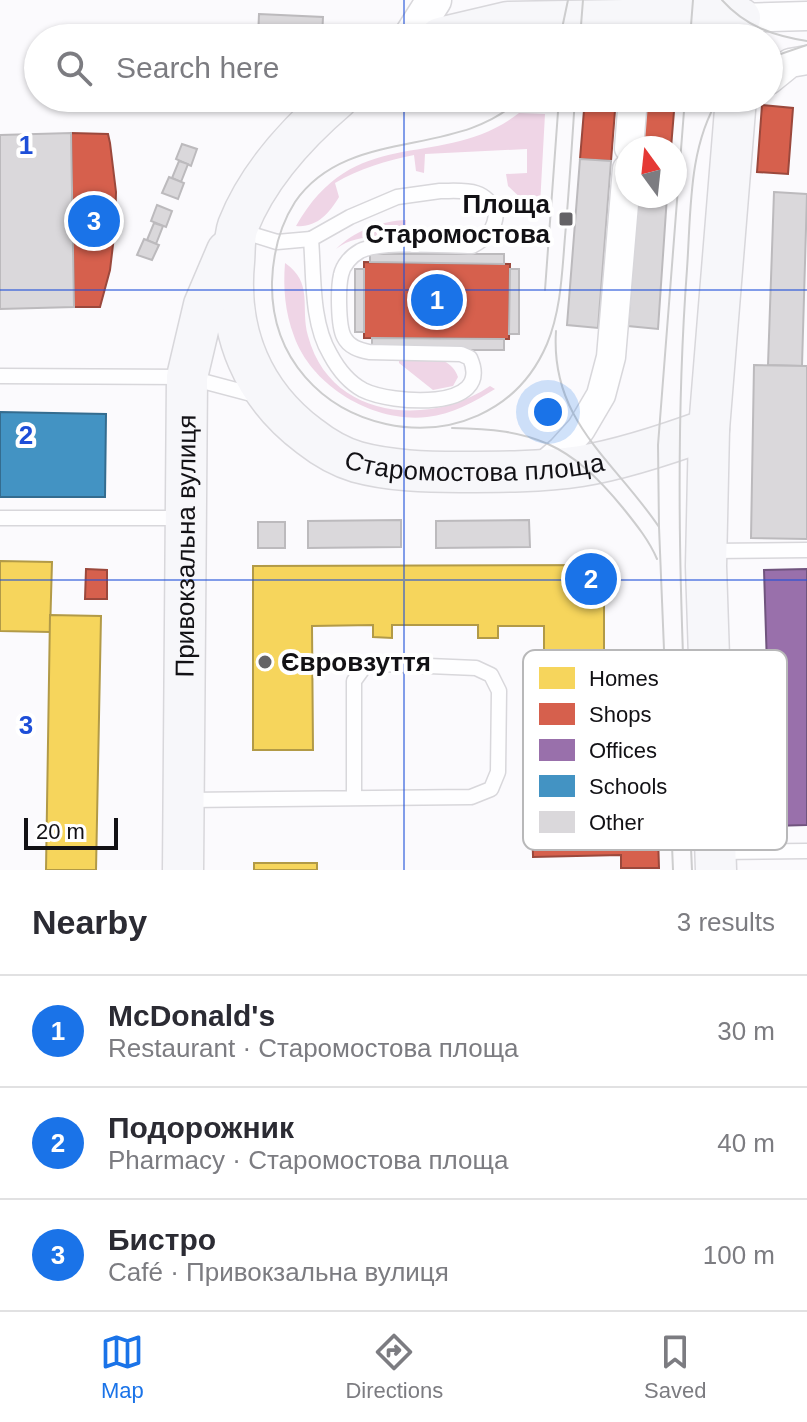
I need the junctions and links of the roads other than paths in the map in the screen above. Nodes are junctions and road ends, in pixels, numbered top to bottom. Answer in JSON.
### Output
{"nodes":[{"id":1,"x":434,"y":0,"type":"edge"},
{"id":2,"x":474,"y":0,"type":"edge"},
{"id":3,"x":702,"y":0,"type":"edge"},
{"id":4,"x":807,"y":16,"type":"edge"},
{"id":5,"x":740,"y":19,"type":"edge"},
{"id":6,"x":628,"y":20,"type":"edge"},
{"id":7,"x":419,"y":24,"type":"edge"},
{"id":8,"x":443,"y":24,"type":"edge"},
{"id":9,"x":500,"y":24,"type":"edge"},
{"id":10,"x":807,"y":60,"type":"edge"},
{"id":11,"x":783,"y":69,"type":"edge"},
{"id":12,"x":323,"y":112,"type":"edge"},
{"id":13,"x":632,"y":112,"type":"edge"},
{"id":14,"x":739,"y":112,"type":"edge"},
{"id":15,"x":630,"y":136,"type":"edge"},
{"id":16,"x":624,"y":208,"type":"edge"},
{"id":17,"x":237,"y":229,"type":"junction"},
{"id":18,"x":311,"y":239,"type":"junction"},
{"id":19,"x":0,"y":376,"type":"edge"},
{"id":20,"x":187,"y":377,"type":"junction"},
{"id":21,"x":268,"y":398,"type":"junction"},
{"id":22,"x":709,"y":429,"type":"junction"},
{"id":23,"x":538,"y":471,"type":"junction"},
{"id":24,"x":0,"y":518,"type":"edge"},
{"id":25,"x":186,"y":518,"type":"junction"},
{"id":26,"x":807,"y":550,"type":"edge"},
{"id":27,"x":705,"y":551,"type":"junction"},
{"id":28,"x":709,"y":650,"type":"edge"},
{"id":29,"x":354,"y":797,"type":"junction"},
{"id":30,"x":183,"y":800,"type":"junction"},
{"id":31,"x":807,"y":851,"type":"edge"},
{"id":32,"x":716,"y":861,"type":"edge"},
{"id":33,"x":183,"y":870,"type":"edge"}],
"edges":[{"from":1,"to":7,"type":"street"},
{"from":2,"to":8,"type":"main road"},
{"from":3,"to":5,"type":"main road"},
{"from":4,"to":5,"type":"street"},
{"from":5,"to":6,"type":"main road"},
{"from":6,"to":9,"type":"main road"},
{"from":10,"to":11,"type":"street"},
{"from":12,"to":17,"type":"main road","name":"Старомостова площа"},
{"from":13,"to":15,"type":"street"},
{"from":14,"to":22,"type":"main road"},
{"from":16,"to":23,"type":"street"},
{"from":17,"to":18,"type":"lane"},
{"from":17,"to":20,"type":"main road","name":"Привокзальна вулиця"},
{"from":17,"to":21,"type":"main road","name":"Старомостова площа"},
{"from":18,"to":18,"type":"lane"},
{"from":19,"to":20,"type":"lane"},
{"from":20,"to":21,"type":"lane"},
{"from":20,"to":25,"type":"main road","name":"Привокзальна вулиця"},
{"from":21,"to":23,"type":"main road","name":"Старомостова площа"},
{"from":22,"to":23,"type":"main road","name":"Старомостова площа"},
{"from":22,"to":27,"type":"main road"},
{"from":24,"to":25,"type":"lane"},
{"from":25,"to":30,"type":"main road","name":"Привокзальна вулиця"},
{"from":26,"to":27,"type":"lane"},
{"from":27,"to":28,"type":"main road"},
{"from":29,"to":29,"type":"lane"},
{"from":29,"to":30,"type":"lane"},
{"from":30,"to":33,"type":"main road","name":"Привокзальна вулиця"},
{"from":31,"to":32,"type":"lane"}]}
